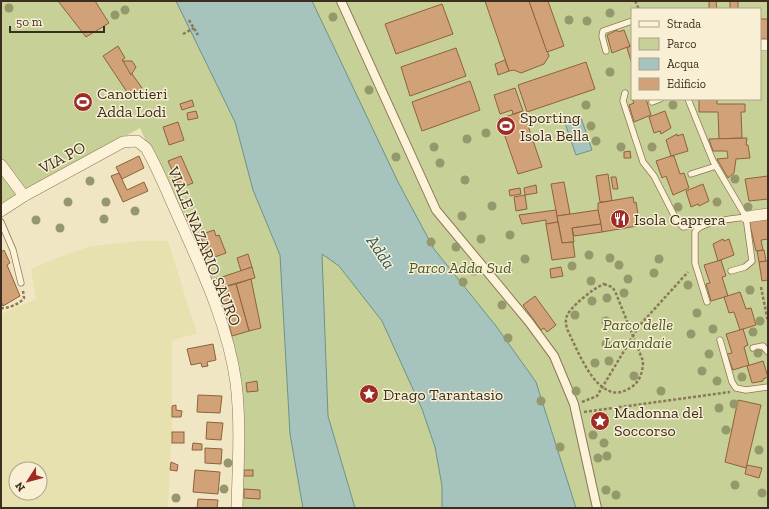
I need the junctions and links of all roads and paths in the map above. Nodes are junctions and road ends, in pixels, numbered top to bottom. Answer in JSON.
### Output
{"nodes":[{"id":1,"x":341,"y":1,"type":"edge"},
{"id":2,"x":189,"y":20,"type":"dead end"},
{"id":3,"x":631,"y":20,"type":"edge"},
{"id":4,"x":194,"y":28,"type":"junction"},
{"id":5,"x":183,"y":34,"type":"dead end"},
{"id":6,"x":198,"y":35,"type":"dead end"},
{"id":7,"x":606,"y":51,"type":"dead end"},
{"id":8,"x":625,"y":92,"type":"dead end"},
{"id":9,"x":657,"y":100,"type":"edge"},
{"id":10,"x":688,"y":100,"type":"edge"},
{"id":11,"x":652,"y":102,"type":"dead end"},
{"id":12,"x":141,"y":143,"type":"joint"},
{"id":13,"x":1,"y":165,"type":"edge"},
{"id":14,"x":716,"y":166,"type":"junction"},
{"id":15,"x":691,"y":174,"type":"dead end"},
{"id":16,"x":24,"y":196,"type":"junction"},
{"id":17,"x":1,"y":212,"type":"edge"},
{"id":18,"x":768,"y":214,"type":"edge"},
{"id":19,"x":746,"y":217,"type":"junction"},
{"id":20,"x":1,"y":222,"type":"edge"},
{"id":21,"x":705,"y":224,"type":"junction"},
{"id":22,"x":730,"y":271,"type":"dead end"},
{"id":23,"x":688,"y":272,"type":"dead end"},
{"id":24,"x":21,"y":283,"type":"joint"},
{"id":25,"x":761,"y":287,"type":"dead end"},
{"id":26,"x":707,"y":302,"type":"dead end"},
{"id":27,"x":1,"y":308,"type":"edge"},
{"id":28,"x":768,"y":322,"type":"edge"},
{"id":29,"x":632,"y":336,"type":"junction"},
{"id":30,"x":720,"y":340,"type":"dead end"},
{"id":31,"x":753,"y":348,"type":"dead end"},
{"id":32,"x":768,"y":352,"type":"edge"},
{"id":33,"x":768,"y":387,"type":"edge"},
{"id":34,"x":602,"y":388,"type":"junction"},
{"id":35,"x":736,"y":388,"type":"junction"},
{"id":36,"x":574,"y":404,"type":"junction"},
{"id":37,"x":576,"y":413,"type":"junction"},
{"id":38,"x":236,"y":508,"type":"edge"},
{"id":39,"x":597,"y":508,"type":"edge"}],
"edges":[{"from":1,"to":36,"type":"street"},
{"from":2,"to":4,"type":"path"},
{"from":3,"to":7,"type":"lane"},
{"from":4,"to":5,"type":"path"},
{"from":4,"to":6,"type":"path"},
{"from":8,"to":21,"type":"lane"},
{"from":9,"to":11,"type":"lane"},
{"from":10,"to":14,"type":"lane"},
{"from":12,"to":16,"type":"street","name":"VIA PO"},
{"from":12,"to":38,"type":"street","name":"VIALE NAZARIO SAURO"},
{"from":13,"to":16,"type":"street"},
{"from":14,"to":15,"type":"lane"},
{"from":14,"to":19,"type":"lane"},
{"from":16,"to":17,"type":"street","name":"VIA PO"},
{"from":18,"to":19,"type":"street"},
{"from":19,"to":21,"type":"lane"},
{"from":19,"to":22,"type":"lane"},
{"from":20,"to":24,"type":"lane"},
{"from":21,"to":26,"type":"lane"},
{"from":23,"to":29,"type":"path"},
{"from":24,"to":27,"type":"path"},
{"from":25,"to":28,"type":"path"},
{"from":29,"to":34,"type":"path"},
{"from":29,"to":34,"type":"path"},
{"from":29,"to":34,"type":"path"},
{"from":30,"to":35,"type":"lane"},
{"from":31,"to":32,"type":"lane"},
{"from":33,"to":35,"type":"lane"},
{"from":34,"to":36,"type":"path"},
{"from":35,"to":37,"type":"path"},
{"from":36,"to":37,"type":"street"},
{"from":37,"to":39,"type":"street"}]}
